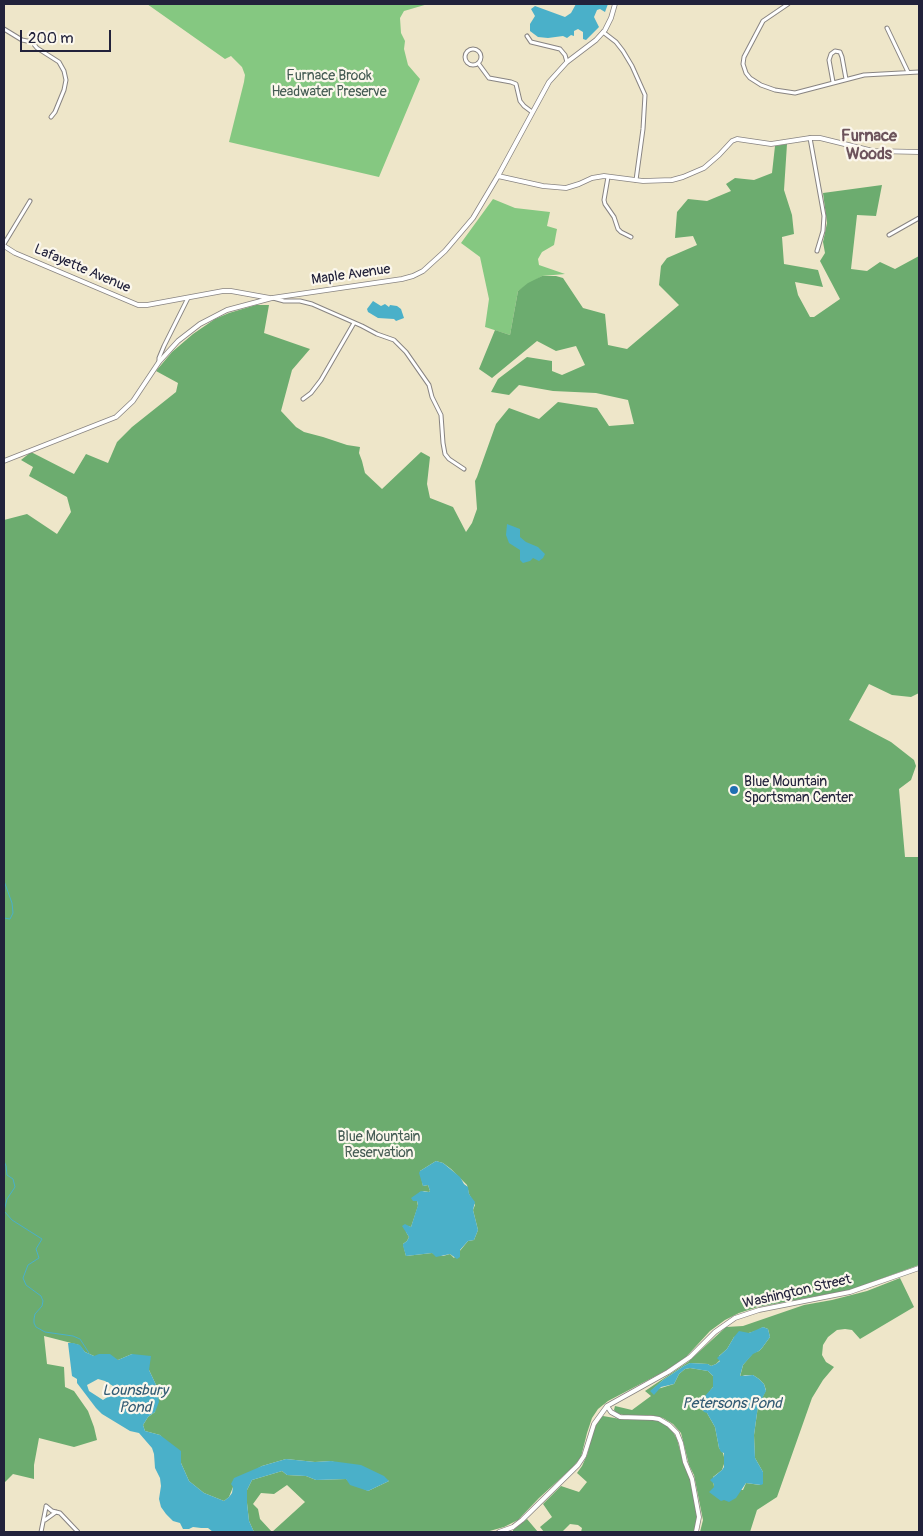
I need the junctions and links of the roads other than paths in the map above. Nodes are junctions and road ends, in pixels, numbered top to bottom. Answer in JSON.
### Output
{"nodes":[{"id":1,"x":615,"y":4,"type":"edge"},
{"id":2,"x":788,"y":4,"type":"edge"},
{"id":3,"x":887,"y":28,"type":"dead end"},
{"id":4,"x":4,"y":29,"type":"edge"},
{"id":5,"x":603,"y":32,"type":"junction"},
{"id":6,"x":527,"y":36,"type":"dead end"},
{"id":7,"x":567,"y":62,"type":"junction"},
{"id":8,"x":478,"y":63,"type":"junction"},
{"id":9,"x":908,"y":72,"type":"junction"},
{"id":10,"x":919,"y":72,"type":"edge"},
{"id":11,"x":846,"y":79,"type":"junction"},
{"id":12,"x":833,"y":82,"type":"junction"},
{"id":13,"x":532,"y":112,"type":"junction"},
{"id":14,"x":51,"y":116,"type":"dead end"},
{"id":15,"x":810,"y":138,"type":"junction"},
{"id":16,"x":919,"y":152,"type":"edge"},
{"id":17,"x":498,"y":176,"type":"junction"},
{"id":18,"x":608,"y":176,"type":"junction"},
{"id":19,"x":636,"y":180,"type":"junction"},
{"id":20,"x":30,"y":201,"type":"dead end"},
{"id":21,"x":919,"y":218,"type":"edge"},
{"id":22,"x":889,"y":235,"type":"dead end"},
{"id":23,"x":631,"y":237,"type":"dead end"},
{"id":24,"x":4,"y":245,"type":"edge"},
{"id":25,"x":817,"y":251,"type":"dead end"},
{"id":26,"x":188,"y":298,"type":"junction"},
{"id":27,"x":272,"y":298,"type":"junction"},
{"id":28,"x":354,"y":323,"type":"junction"},
{"id":29,"x":159,"y":362,"type":"junction"},
{"id":30,"x":303,"y":399,"type":"dead end"},
{"id":31,"x":4,"y":461,"type":"edge"},
{"id":32,"x":464,"y":468,"type":"dead end"},
{"id":33,"x":919,"y":1268,"type":"edge"},
{"id":34,"x":606,"y":1406,"type":"junction"},
{"id":35,"x":56,"y":1512,"type":"junction"},
{"id":36,"x":44,"y":1520,"type":"junction"},
{"id":37,"x":41,"y":1532,"type":"edge"},
{"id":38,"x":78,"y":1532,"type":"edge"},
{"id":39,"x":499,"y":1532,"type":"edge"},
{"id":40,"x":696,"y":1532,"type":"edge"}],
"edges":[{"from":1,"to":5,"type":"street","name":"Maple Avenue"},
{"from":2,"to":12,"type":"street"},
{"from":3,"to":9,"type":"street"},
{"from":4,"to":14,"type":"street"},
{"from":5,"to":7,"type":"street","name":"Maple Avenue"},
{"from":5,"to":19,"type":"street"},
{"from":6,"to":7,"type":"street"},
{"from":7,"to":13,"type":"street","name":"Maple Avenue"},
{"from":8,"to":8,"type":"street"},
{"from":8,"to":13,"type":"street"},
{"from":9,"to":10,"type":"street"},
{"from":9,"to":11,"type":"street"},
{"from":11,"to":12,"type":"street"},
{"from":11,"to":12,"type":"street"},
{"from":13,"to":17,"type":"street","name":"Maple Avenue"},
{"from":15,"to":16,"type":"street"},
{"from":15,"to":19,"type":"street"},
{"from":15,"to":25,"type":"street"},
{"from":17,"to":18,"type":"street"},
{"from":17,"to":27,"type":"street","name":"Maple Avenue"},
{"from":18,"to":19,"type":"street"},
{"from":18,"to":23,"type":"street"},
{"from":20,"to":24,"type":"street"},
{"from":21,"to":22,"type":"street"},
{"from":24,"to":26,"type":"street","name":"Lafayette Avenue"},
{"from":26,"to":27,"type":"street","name":"Lafayette Avenue"},
{"from":26,"to":29,"type":"street"},
{"from":27,"to":28,"type":"street"},
{"from":27,"to":29,"type":"street","name":"Maple Avenue"},
{"from":28,"to":30,"type":"street"},
{"from":28,"to":32,"type":"street"},
{"from":29,"to":31,"type":"street","name":"Maple Avenue"},
{"from":33,"to":34,"type":"street","name":"Washington Street"},
{"from":34,"to":39,"type":"street","name":"Washington Street"},
{"from":34,"to":40,"type":"street"},
{"from":35,"to":36,"type":"street"},
{"from":35,"to":36,"type":"street"},
{"from":35,"to":38,"type":"street"},
{"from":36,"to":37,"type":"street"}]}
